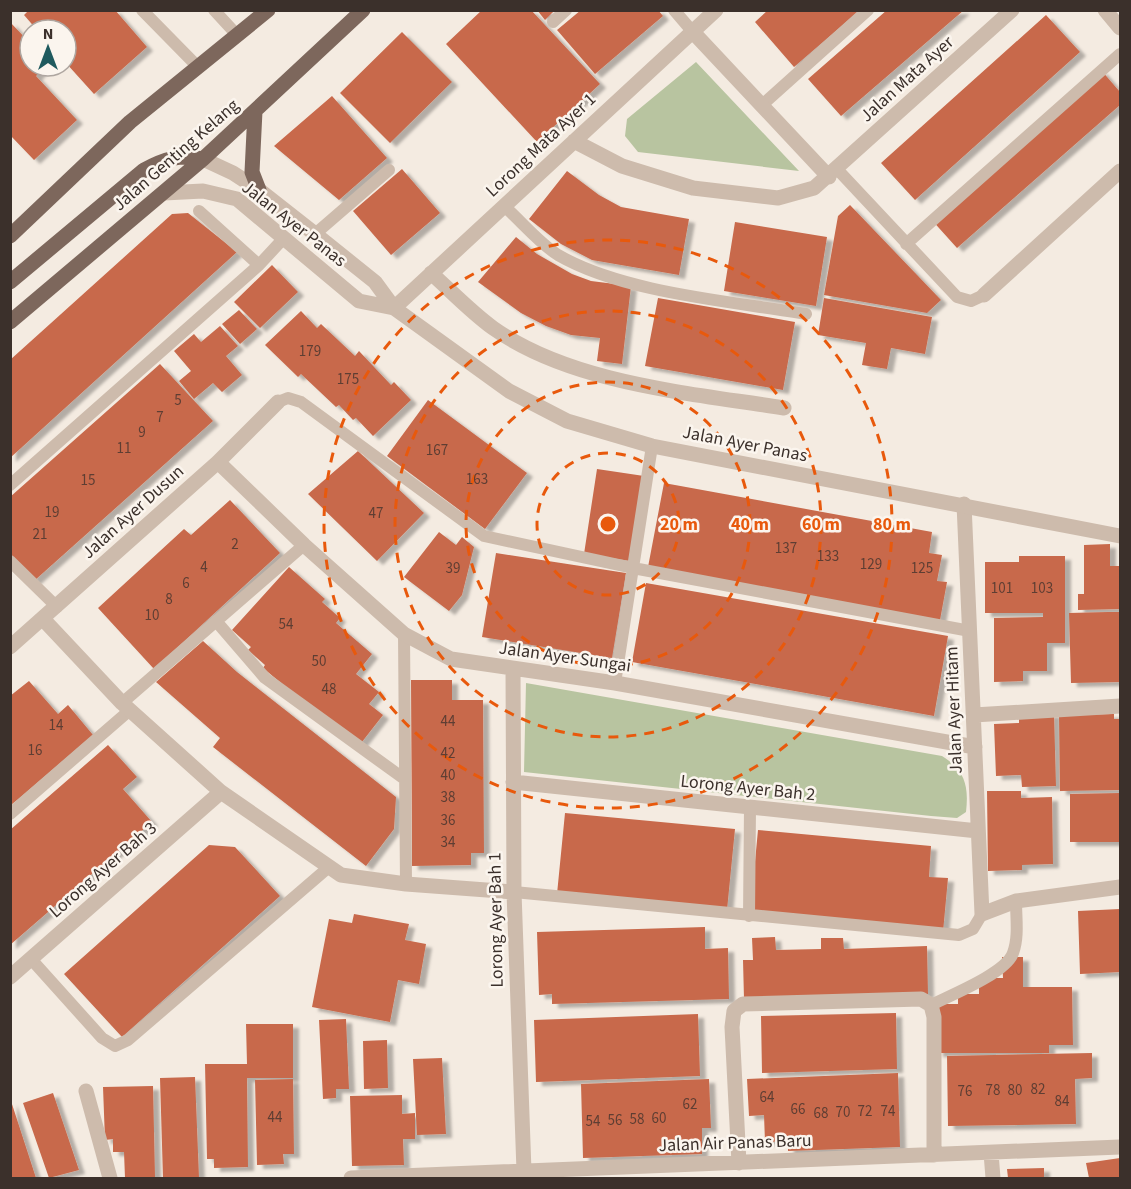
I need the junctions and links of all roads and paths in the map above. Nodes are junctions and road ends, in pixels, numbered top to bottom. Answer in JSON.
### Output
{"nodes":[{"id":1,"x":142,"y":10,"type":"edge"},
{"id":2,"x":214,"y":10,"type":"edge"},
{"id":3,"x":268,"y":10,"type":"edge"},
{"id":4,"x":363,"y":10,"type":"edge"},
{"id":5,"x":566,"y":10,"type":"edge"},
{"id":6,"x":674,"y":10,"type":"edge"},
{"id":7,"x":716,"y":10,"type":"edge"},
{"id":8,"x":868,"y":10,"type":"edge"},
{"id":9,"x":1012,"y":10,"type":"edge"},
{"id":10,"x":1105,"y":10,"type":"edge"},
{"id":11,"x":553,"y":22,"type":"dead end"},
{"id":12,"x":1120,"y":28,"type":"edge"},
{"id":13,"x":692,"y":31,"type":"junction"},
{"id":14,"x":237,"y":35,"type":"junction"},
{"id":15,"x":1120,"y":54,"type":"edge"},
{"id":16,"x":198,"y":67,"type":"junction"},
{"id":17,"x":762,"y":105,"type":"junction"},
{"id":18,"x":255,"y":111,"type":"junction"},
{"id":19,"x":574,"y":141,"type":"junction"},
{"id":20,"x":203,"y":159,"type":"junction"},
{"id":21,"x":389,"y":170,"type":"dead end"},
{"id":22,"x":1120,"y":171,"type":"edge"},
{"id":23,"x":833,"y":173,"type":"junction"},
{"id":24,"x":259,"y":190,"type":"junction"},
{"id":25,"x":164,"y":193,"type":"junction"},
{"id":26,"x":504,"y":206,"type":"junction"},
{"id":27,"x":199,"y":211,"type":"dead end"},
{"id":28,"x":315,"y":234,"type":"junction"},
{"id":29,"x":10,"y":236,"type":"edge"},
{"id":30,"x":283,"y":239,"type":"junction"},
{"id":31,"x":906,"y":244,"type":"junction"},
{"id":32,"x":259,"y":265,"type":"junction"},
{"id":33,"x":431,"y":273,"type":"junction"},
{"id":34,"x":10,"y":282,"type":"edge"},
{"id":35,"x":984,"y":296,"type":"joint"},
{"id":36,"x":394,"y":308,"type":"junction"},
{"id":37,"x":806,"y":314,"type":"dead end"},
{"id":38,"x":10,"y":322,"type":"edge"},
{"id":39,"x":278,"y":402,"type":"joint"},
{"id":40,"x":784,"y":408,"type":"dead end"},
{"id":41,"x":652,"y":446,"type":"junction"},
{"id":42,"x":218,"y":462,"type":"junction"},
{"id":43,"x":10,"y":485,"type":"edge"},
{"id":44,"x":964,"y":504,"type":"junction"},
{"id":45,"x":1120,"y":536,"type":"edge"},
{"id":46,"x":304,"y":545,"type":"junction"},
{"id":47,"x":10,"y":561,"type":"edge"},
{"id":48,"x":633,"y":568,"type":"junction"},
{"id":49,"x":57,"y":607,"type":"junction"},
{"id":50,"x":43,"y":620,"type":"junction"},
{"id":51,"x":216,"y":621,"type":"junction"},
{"id":52,"x":970,"y":631,"type":"junction"},
{"id":53,"x":404,"y":634,"type":"junction"},
{"id":54,"x":10,"y":647,"type":"edge"},
{"id":55,"x":513,"y":669,"type":"junction"},
{"id":56,"x":615,"y":683,"type":"junction"},
{"id":57,"x":1120,"y":706,"type":"edge"},
{"id":58,"x":126,"y":707,"type":"junction"},
{"id":59,"x":974,"y":715,"type":"junction"},
{"id":60,"x":975,"y":747,"type":"junction"},
{"id":61,"x":403,"y":778,"type":"junction"},
{"id":62,"x":513,"y":782,"type":"junction"},
{"id":63,"x":221,"y":792,"type":"junction"},
{"id":64,"x":750,"y":808,"type":"junction"},
{"id":65,"x":10,"y":814,"type":"edge"},
{"id":66,"x":978,"y":831,"type":"junction"},
{"id":67,"x":329,"y":867,"type":"junction"},
{"id":68,"x":406,"y":884,"type":"junction"},
{"id":69,"x":1120,"y":887,"type":"edge"},
{"id":70,"x":514,"y":892,"type":"junction"},
{"id":71,"x":1016,"y":901,"type":"junction"},
{"id":72,"x":982,"y":914,"type":"junction"},
{"id":73,"x":748,"y":916,"type":"junction"},
{"id":74,"x":31,"y":959,"type":"junction"},
{"id":75,"x":10,"y":977,"type":"edge"},
{"id":76,"x":931,"y":1005,"type":"junction"},
{"id":77,"x":86,"y":1091,"type":"dead end"},
{"id":78,"x":1120,"y":1147,"type":"edge"},
{"id":79,"x":991,"y":1153,"type":"junction"},
{"id":80,"x":934,"y":1155,"type":"junction"},
{"id":81,"x":739,"y":1162,"type":"junction"},
{"id":82,"x":524,"y":1171,"type":"junction"},
{"id":83,"x":110,"y":1179,"type":"edge"},
{"id":84,"x":351,"y":1179,"type":"edge"},
{"id":85,"x":993,"y":1179,"type":"edge"}],
"edges":[{"from":1,"to":16,"type":"lane"},
{"from":2,"to":14,"type":"lane"},
{"from":3,"to":14,"type":"main road"},
{"from":4,"to":18,"type":"main road","name":"Jalan Genting Kelang"},
{"from":5,"to":11,"type":"lane"},
{"from":6,"to":13,"type":"lane"},
{"from":7,"to":13,"type":"street","name":"Lorong Mata Ayer 1"},
{"from":8,"to":17,"type":"lane"},
{"from":9,"to":23,"type":"street","name":"Jalan Mata Ayer"},
{"from":10,"to":12,"type":"street"},
{"from":13,"to":17,"type":"street"},
{"from":13,"to":19,"type":"street","name":"Lorong Mata Ayer 1"},
{"from":14,"to":16,"type":"main road"},
{"from":15,"to":31,"type":"lane"},
{"from":16,"to":29,"type":"main road"},
{"from":17,"to":23,"type":"street"},
{"from":18,"to":20,"type":"main road","name":"Jalan Genting Kelang"},
{"from":18,"to":24,"type":"main road"},
{"from":19,"to":23,"type":"street","name":"Jalan Mata Ayer"},
{"from":19,"to":26,"type":"street","name":"Lorong Mata Ayer 1"},
{"from":20,"to":24,"type":"street","name":"Jalan Ayer Panas"},
{"from":20,"to":25,"type":"main road","name":"Jalan Genting Kelang"},
{"from":20,"to":34,"type":"main road"},
{"from":21,"to":28,"type":"lane"},
{"from":22,"to":35,"type":"street"},
{"from":23,"to":31,"type":"lane"},
{"from":24,"to":28,"type":"street","name":"Jalan Ayer Panas"},
{"from":25,"to":30,"type":"street","name":"Jalan Ayer Panas"},
{"from":25,"to":38,"type":"main road","name":"Jalan Genting Kelang"},
{"from":26,"to":33,"type":"street","name":"Lorong Mata Ayer 1"},
{"from":26,"to":37,"type":"lane"},
{"from":27,"to":32,"type":"lane"},
{"from":28,"to":36,"type":"street","name":"Jalan Ayer Panas"},
{"from":30,"to":32,"type":"lane"},
{"from":30,"to":36,"type":"street","name":"Jalan Ayer Panas"},
{"from":31,"to":35,"type":"lane"},
{"from":32,"to":43,"type":"lane"},
{"from":33,"to":36,"type":"street","name":"Lorong Mata Ayer 1"},
{"from":33,"to":40,"type":"street"},
{"from":36,"to":41,"type":"street","name":"Jalan Ayer Panas"},
{"from":39,"to":42,"type":"street","name":"Jalan Ayer Dusun"},
{"from":39,"to":48,"type":"lane"},
{"from":41,"to":44,"type":"street","name":"Jalan Ayer Panas"},
{"from":41,"to":48,"type":"lane"},
{"from":42,"to":46,"type":"street","name":"Jalan Ayer Sungai"},
{"from":42,"to":49,"type":"street","name":"Jalan Ayer Dusun"},
{"from":44,"to":45,"type":"street","name":"Jalan Ayer Panas"},
{"from":44,"to":52,"type":"street","name":"Jalan Ayer Hitam"},
{"from":46,"to":51,"type":"lane"},
{"from":46,"to":53,"type":"street","name":"Jalan Ayer Sungai"},
{"from":47,"to":49,"type":"lane"},
{"from":48,"to":52,"type":"lane"},
{"from":48,"to":56,"type":"lane"},
{"from":49,"to":50,"type":"street","name":"Jalan Ayer Dusun"},
{"from":50,"to":54,"type":"street","name":"Jalan Ayer Dusun"},
{"from":50,"to":58,"type":"street"},
{"from":51,"to":58,"type":"lane"},
{"from":51,"to":61,"type":"lane"},
{"from":52,"to":59,"type":"street","name":"Jalan Ayer Hitam"},
{"from":53,"to":55,"type":"street","name":"Jalan Ayer Sungai"},
{"from":53,"to":61,"type":"lane"},
{"from":55,"to":56,"type":"street","name":"Jalan Ayer Sungai"},
{"from":55,"to":62,"type":"street","name":"Lorong Ayer Bah 1"},
{"from":56,"to":60,"type":"street","name":"Jalan Ayer Sungai"},
{"from":57,"to":59,"type":"street"},
{"from":58,"to":63,"type":"street"},
{"from":58,"to":65,"type":"lane"},
{"from":59,"to":60,"type":"street","name":"Jalan Ayer Hitam"},
{"from":60,"to":66,"type":"street","name":"Jalan Ayer Hitam"},
{"from":61,"to":68,"type":"lane"},
{"from":62,"to":64,"type":"street","name":"Lorong Ayer Bah 2"},
{"from":62,"to":70,"type":"street","name":"Lorong Ayer Bah 1"},
{"from":63,"to":67,"type":"street"},
{"from":63,"to":74,"type":"street","name":"Lorong Ayer Bah 3"},
{"from":64,"to":66,"type":"street","name":"Lorong Ayer Bah 2"},
{"from":64,"to":73,"type":"lane"},
{"from":66,"to":72,"type":"street","name":"Jalan Ayer Hitam"},
{"from":67,"to":68,"type":"street"},
{"from":67,"to":74,"type":"lane"},
{"from":68,"to":70,"type":"street"},
{"from":69,"to":71,"type":"street"},
{"from":70,"to":73,"type":"lane"},
{"from":70,"to":82,"type":"street","name":"Lorong Ayer Bah 1"},
{"from":71,"to":72,"type":"street"},
{"from":71,"to":76,"type":"lane"},
{"from":72,"to":73,"type":"lane"},
{"from":74,"to":75,"type":"street","name":"Lorong Ayer Bah 3"},
{"from":76,"to":80,"type":"street"},
{"from":76,"to":81,"type":"street"},
{"from":77,"to":83,"type":"street"},
{"from":78,"to":79,"type":"street","name":"Jalan Air Panas Baru"},
{"from":79,"to":80,"type":"street","name":"Jalan Air Panas Baru"},
{"from":79,"to":85,"type":"street"},
{"from":80,"to":81,"type":"street","name":"Jalan Air Panas Baru"},
{"from":81,"to":82,"type":"street","name":"Jalan Air Panas Baru"},
{"from":82,"to":84,"type":"street","name":"Jalan Air Panas Baru"}]}
